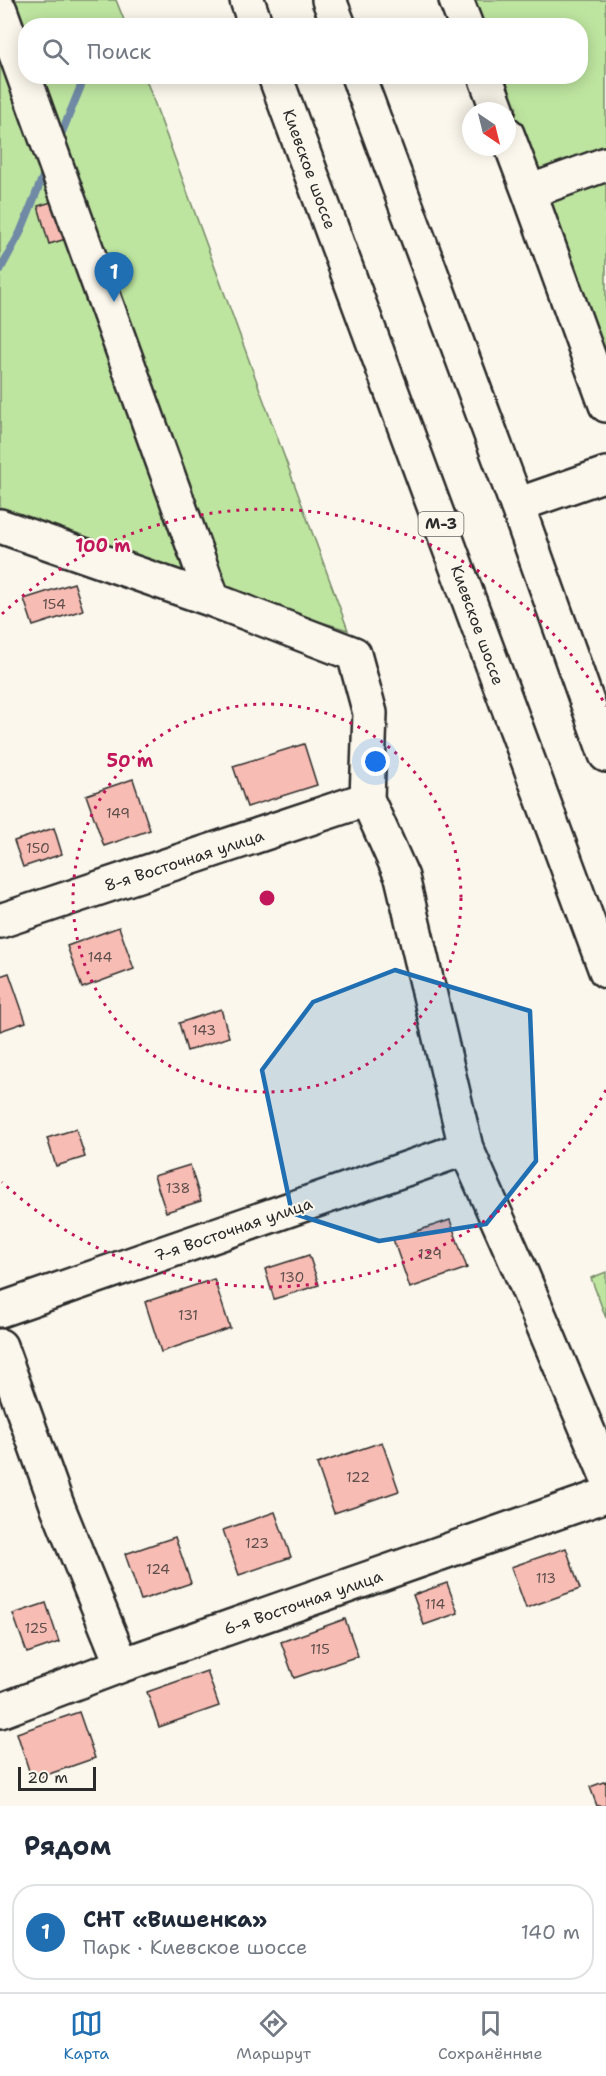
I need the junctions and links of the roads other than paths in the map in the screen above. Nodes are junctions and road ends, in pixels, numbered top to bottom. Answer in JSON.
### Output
{"nodes":[{"id":1,"x":247,"y":0,"type":"edge"},
{"id":2,"x":329,"y":0,"type":"edge"},
{"id":3,"x":456,"y":0,"type":"edge"},
{"id":4,"x":0,"y":10,"type":"edge"},
{"id":5,"x":253,"y":18,"type":"edge"},
{"id":6,"x":336,"y":18,"type":"edge"},
{"id":7,"x":463,"y":18,"type":"edge"},
{"id":8,"x":18,"y":60,"type":"edge"},
{"id":9,"x":27,"y":84,"type":"edge"},
{"id":10,"x":278,"y":84,"type":"edge"},
{"id":11,"x":361,"y":84,"type":"edge"},
{"id":12,"x":488,"y":84,"type":"edge"},
{"id":13,"x":495,"y":102,"type":"edge"},
{"id":14,"x":515,"y":156,"type":"edge"},
{"id":15,"x":606,"y":164,"type":"edge"},
{"id":16,"x":529,"y":192,"type":"junction"},
{"id":17,"x":606,"y":405,"type":"edge"},
{"id":18,"x":606,"y":474,"type":"edge"},
{"id":19,"x":517,"y":505,"type":"junction"},
{"id":20,"x":0,"y":526,"type":"edge"},
{"id":21,"x":213,"y":600,"type":"junction"},
{"id":22,"x":606,"y":755,"type":"edge"},
{"id":23,"x":368,"y":799,"type":"junction"},
{"id":24,"x":0,"y":921,"type":"edge"},
{"id":25,"x":606,"y":971,"type":"edge"},
{"id":26,"x":466,"y":1148,"type":"junction"},
{"id":27,"x":0,"y":1310,"type":"edge"},
{"id":28,"x":0,"y":1346,"type":"edge"},
{"id":29,"x":606,"y":1474,"type":"edge"},
{"id":30,"x":606,"y":1495,"type":"edge"},
{"id":31,"x":122,"y":1665,"type":"junction"},
{"id":32,"x":0,"y":1711,"type":"edge"}],
"edges":[{"from":1,"to":5,"type":"main road"},
{"from":2,"to":6,"type":"main road"},
{"from":3,"to":7,"type":"main road"},
{"from":4,"to":8,"type":"main road"},
{"from":9,"to":21,"type":"main road"},
{"from":10,"to":25,"type":"main road","name":"Киевское шоссе","number":"М-3"},
{"from":11,"to":19,"type":"main road"},
{"from":12,"to":13,"type":"main road"},
{"from":14,"to":16,"type":"main road"},
{"from":15,"to":16,"type":"main road"},
{"from":16,"to":17,"type":"main road"},
{"from":18,"to":19,"type":"main road"},
{"from":19,"to":22,"type":"main road"},
{"from":20,"to":21,"type":"main road"},
{"from":21,"to":23,"type":"main road"},
{"from":23,"to":24,"type":"main road","name":"8-я Восточная улица"},
{"from":23,"to":26,"type":"main road"},
{"from":26,"to":27,"type":"main road","name":"7-я Восточная улица"},
{"from":26,"to":29,"type":"main road"},
{"from":28,"to":31,"type":"main road"},
{"from":30,"to":31,"type":"main road","name":"6-я Восточная улица"},
{"from":31,"to":32,"type":"main road","name":"6-я Восточная улица"}]}
